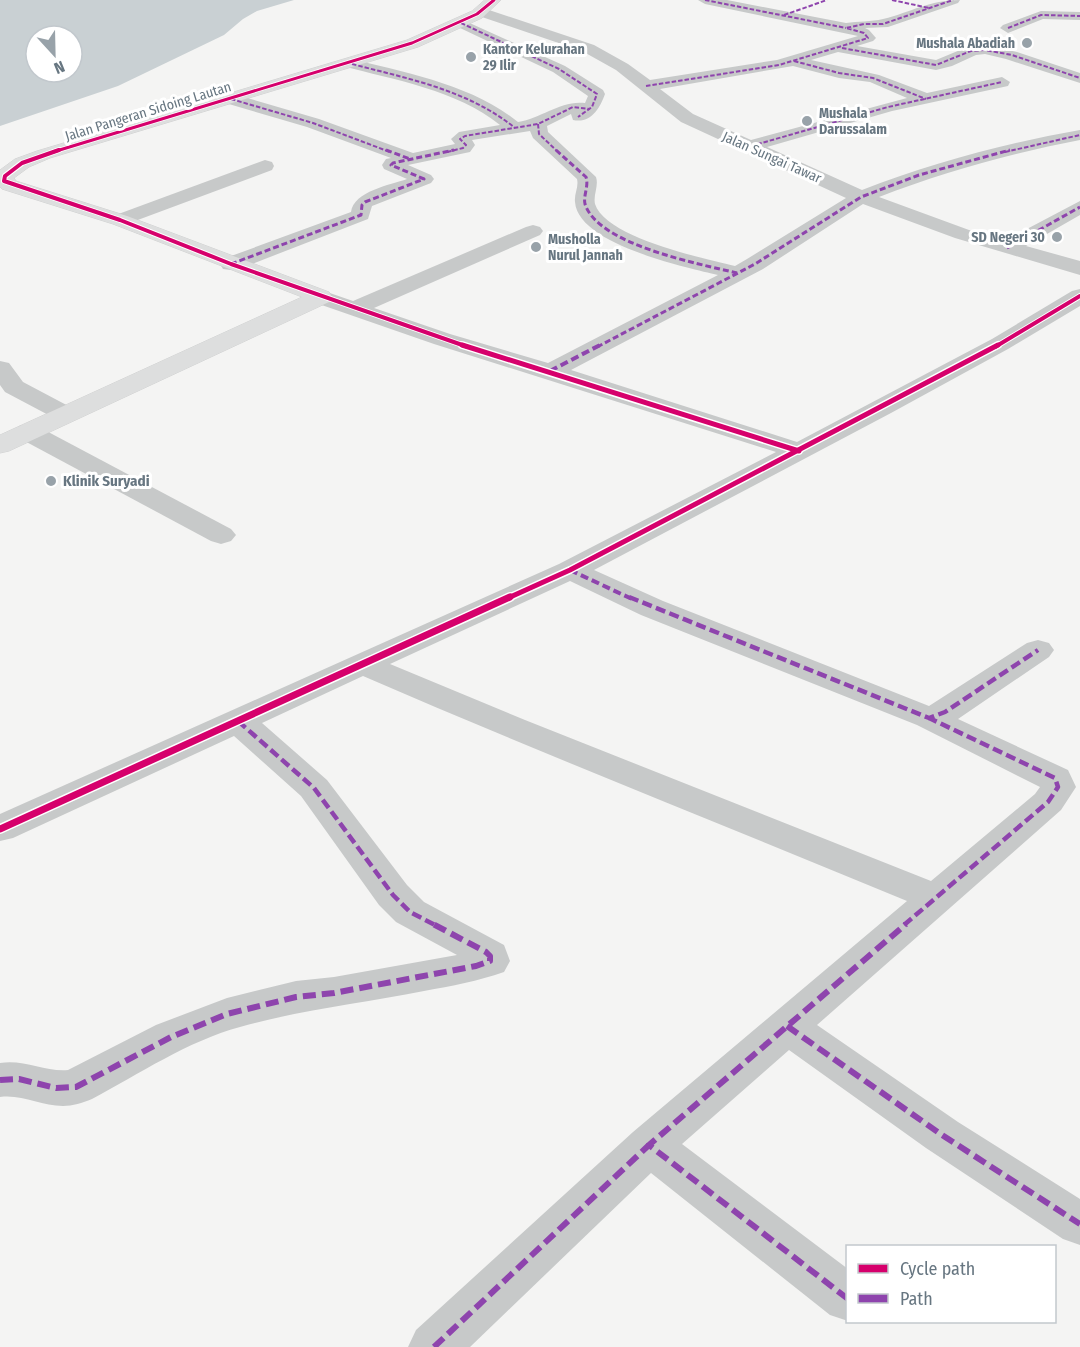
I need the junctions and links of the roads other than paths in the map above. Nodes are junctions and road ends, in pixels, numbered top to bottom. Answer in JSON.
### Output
{"nodes":[{"id":1,"x":705,"y":0,"type":"edge"},
{"id":2,"x":827,"y":0,"type":"edge"},
{"id":3,"x":892,"y":0,"type":"edge"},
{"id":4,"x":953,"y":0,"type":"edge"},
{"id":5,"x":488,"y":6,"type":"edge"},
{"id":6,"x":929,"y":8,"type":"junction"},
{"id":7,"x":784,"y":15,"type":"junction"},
{"id":8,"x":1080,"y":16,"type":"edge"},
{"id":9,"x":459,"y":24,"type":"junction"},
{"id":10,"x":846,"y":28,"type":"junction"},
{"id":11,"x":1008,"y":28,"type":"dead end"},
{"id":12,"x":840,"y":48,"type":"junction"},
{"id":13,"x":794,"y":61,"type":"junction"},
{"id":14,"x":348,"y":63,"type":"junction"},
{"id":15,"x":1080,"y":78,"type":"edge"},
{"id":16,"x":1002,"y":82,"type":"dead end"},
{"id":17,"x":646,"y":86,"type":"junction"},
{"id":18,"x":228,"y":98,"type":"junction"},
{"id":19,"x":927,"y":99,"type":"junction"},
{"id":20,"x":538,"y":124,"type":"junction"},
{"id":21,"x":515,"y":128,"type":"junction"},
{"id":22,"x":1080,"y":135,"type":"edge"},
{"id":23,"x":751,"y":146,"type":"junction"},
{"id":24,"x":411,"y":159,"type":"junction"},
{"id":25,"x":264,"y":166,"type":"dead end"},
{"id":26,"x":861,"y":197,"type":"junction"},
{"id":27,"x":1080,"y":207,"type":"edge"},
{"id":28,"x":120,"y":220,"type":"junction"},
{"id":29,"x":533,"y":231,"type":"dead end"},
{"id":30,"x":1007,"y":248,"type":"junction"},
{"id":31,"x":231,"y":264,"type":"junction"},
{"id":32,"x":1080,"y":268,"type":"edge"},
{"id":33,"x":744,"y":269,"type":"junction"},
{"id":34,"x":1080,"y":296,"type":"edge"},
{"id":35,"x":321,"y":297,"type":"junction"},
{"id":36,"x":355,"y":308,"type":"junction"},
{"id":37,"x":0,"y":368,"type":"edge"},
{"id":38,"x":550,"y":371,"type":"junction"},
{"id":39,"x":65,"y":414,"type":"junction"},
{"id":40,"x":28,"y":432,"type":"junction"},
{"id":41,"x":0,"y":445,"type":"edge"},
{"id":42,"x":799,"y":451,"type":"junction"},
{"id":43,"x":221,"y":535,"type":"dead end"},
{"id":44,"x":570,"y":570,"type":"junction"},
{"id":45,"x":1038,"y":650,"type":"dead end"},
{"id":46,"x":362,"y":664,"type":"junction"},
{"id":47,"x":929,"y":718,"type":"junction"},
{"id":48,"x":238,"y":721,"type":"junction"},
{"id":49,"x":0,"y":829,"type":"edge"},
{"id":50,"x":936,"y":898,"type":"junction"},
{"id":51,"x":787,"y":1026,"type":"junction"},
{"id":52,"x":0,"y":1080,"type":"edge"},
{"id":53,"x":649,"y":1145,"type":"junction"},
{"id":54,"x":1080,"y":1224,"type":"edge"},
{"id":55,"x":846,"y":1297,"type":"edge"},
{"id":56,"x":434,"y":1347,"type":"edge"}],
"edges":[{"from":1,"to":7,"type":"street"},
{"from":2,"to":7,"type":"street"},
{"from":3,"to":6,"type":"street"},
{"from":4,"to":6,"type":"street"},
{"from":5,"to":9,"type":"street","name":"Jalan Pangeran Sidoing Lautan"},
{"from":5,"to":17,"type":"street","name":"Jalan Sungai Tawar"},
{"from":6,"to":10,"type":"street"},
{"from":7,"to":10,"type":"street"},
{"from":8,"to":11,"type":"street"},
{"from":9,"to":14,"type":"street","name":"Jalan Pangeran Sidoing Lautan"},
{"from":9,"to":20,"type":"street"},
{"from":10,"to":12,"type":"street"},
{"from":12,"to":13,"type":"street"},
{"from":12,"to":15,"type":"street"},
{"from":13,"to":17,"type":"street"},
{"from":13,"to":19,"type":"street"},
{"from":14,"to":18,"type":"street","name":"Jalan Pangeran Sidoing Lautan"},
{"from":14,"to":21,"type":"street"},
{"from":16,"to":19,"type":"street"},
{"from":17,"to":23,"type":"street","name":"Jalan Sungai Tawar"},
{"from":18,"to":24,"type":"street"},
{"from":18,"to":28,"type":"street","name":"Jalan Pangeran Sidoing Lautan"},
{"from":19,"to":23,"type":"street"},
{"from":20,"to":21,"type":"street"},
{"from":20,"to":33,"type":"street"},
{"from":21,"to":24,"type":"street"},
{"from":22,"to":26,"type":"street"},
{"from":23,"to":26,"type":"street","name":"Jalan Sungai Tawar"},
{"from":24,"to":31,"type":"street"},
{"from":25,"to":28,"type":"street"},
{"from":26,"to":30,"type":"street","name":"Jalan Sungai Tawar"},
{"from":26,"to":33,"type":"street"},
{"from":27,"to":30,"type":"street"},
{"from":28,"to":31,"type":"street","name":"Jalan Pangeran Sidoing Lautan"},
{"from":29,"to":36,"type":"street"},
{"from":30,"to":32,"type":"street","name":"Jalan Sungai Tawar"},
{"from":31,"to":35,"type":"street","name":"Jalan Pangeran Sidoing Lautan"},
{"from":33,"to":38,"type":"street"},
{"from":34,"to":42,"type":"street"},
{"from":35,"to":36,"type":"street"},
{"from":35,"to":39,"type":"street"},
{"from":36,"to":38,"type":"street"},
{"from":37,"to":39,"type":"street"},
{"from":38,"to":42,"type":"street"},
{"from":39,"to":40,"type":"street"},
{"from":40,"to":41,"type":"street"},
{"from":40,"to":43,"type":"street"},
{"from":42,"to":44,"type":"street"},
{"from":44,"to":46,"type":"street"},
{"from":44,"to":47,"type":"street"},
{"from":45,"to":47,"type":"street"},
{"from":46,"to":48,"type":"street"},
{"from":46,"to":50,"type":"street"},
{"from":47,"to":50,"type":"street"},
{"from":48,"to":49,"type":"street"},
{"from":48,"to":52,"type":"street"},
{"from":50,"to":51,"type":"street"},
{"from":51,"to":53,"type":"street"},
{"from":51,"to":54,"type":"street"},
{"from":53,"to":55,"type":"street"},
{"from":53,"to":56,"type":"street"}]}
